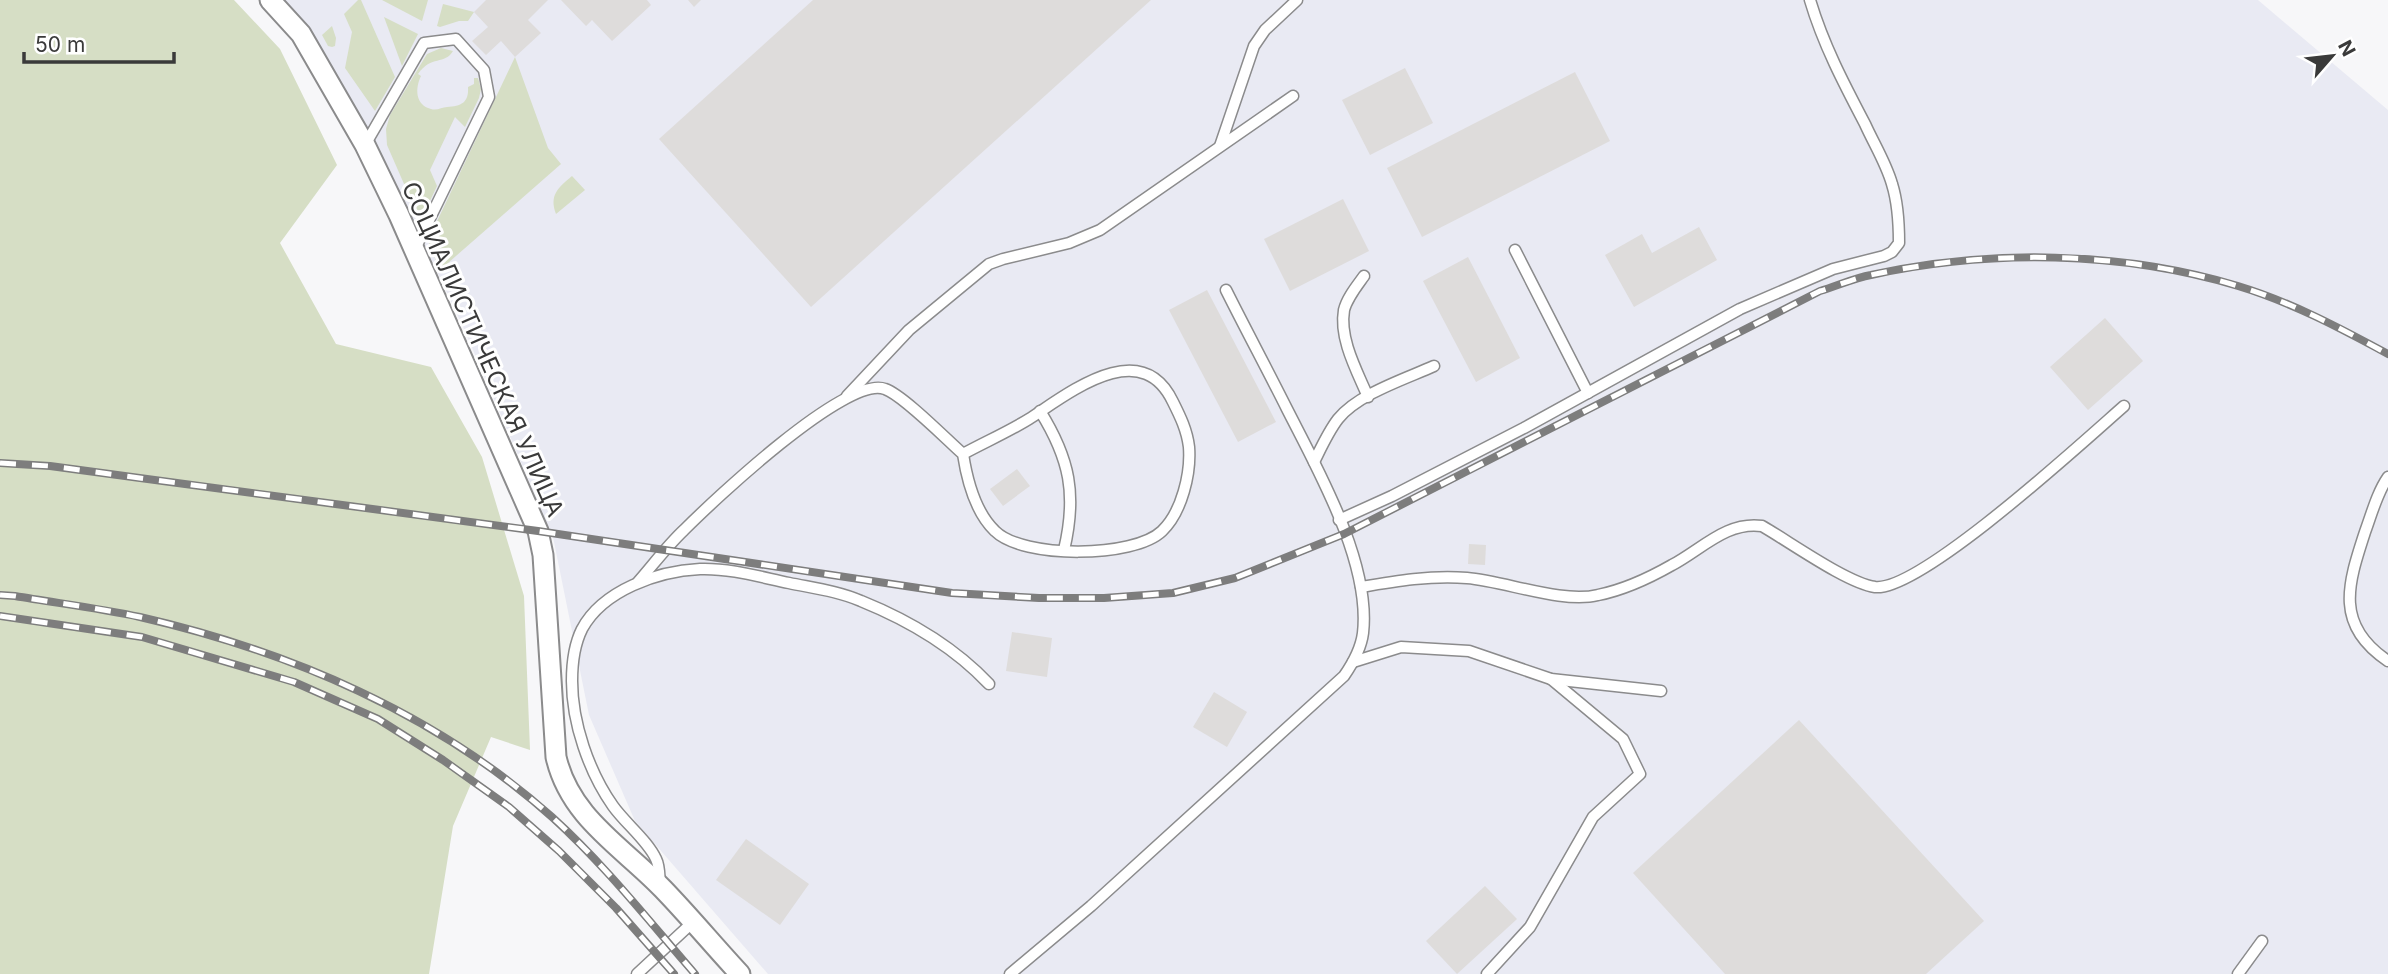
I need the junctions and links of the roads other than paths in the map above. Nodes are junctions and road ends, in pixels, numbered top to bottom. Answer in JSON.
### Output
{"nodes":[{"id":1,"x":270,"y":0,"type":"edge"},
{"id":2,"x":1297,"y":0,"type":"edge"},
{"id":3,"x":1810,"y":0,"type":"edge"},
{"id":4,"x":1293,"y":96,"type":"dead end"},
{"id":5,"x":365,"y":145,"type":"junction"},
{"id":6,"x":1220,"y":146,"type":"junction"},
{"id":7,"x":415,"y":250,"type":"junction"},
{"id":8,"x":1515,"y":250,"type":"dead end"},
{"id":9,"x":1364,"y":276,"type":"dead end"},
{"id":10,"x":1226,"y":290,"type":"dead end"},
{"id":11,"x":1434,"y":366,"type":"dead end"},
{"id":12,"x":1588,"y":393,"type":"junction"},
{"id":13,"x":1368,"y":397,"type":"junction"},
{"id":14,"x":844,"y":399,"type":"junction"},
{"id":15,"x":2124,"y":406,"type":"dead end"},
{"id":16,"x":1040,"y":411,"type":"junction"},
{"id":17,"x":963,"y":454,"type":"junction"},
{"id":18,"x":1314,"y":462,"type":"junction"},
{"id":19,"x":2388,"y":477,"type":"edge"},
{"id":20,"x":1339,"y":520,"type":"junction"},
{"id":21,"x":1064,"y":550,"type":"junction"},
{"id":22,"x":638,"y":582,"type":"junction"},
{"id":23,"x":1361,"y":587,"type":"junction"},
{"id":24,"x":2388,"y":661,"type":"edge"},
{"id":25,"x":1353,"y":662,"type":"junction"},
{"id":26,"x":1552,"y":679,"type":"junction"},
{"id":27,"x":989,"y":684,"type":"dead end"},
{"id":28,"x":1661,"y":691,"type":"dead end"},
{"id":29,"x":660,"y":886,"type":"junction"},
{"id":30,"x":693,"y":922,"type":"junction"},
{"id":31,"x":2262,"y":941,"type":"dead end"},
{"id":32,"x":637,"y":974,"type":"edge"},
{"id":33,"x":740,"y":974,"type":"edge"},
{"id":34,"x":1010,"y":974,"type":"edge"},
{"id":35,"x":1486,"y":974,"type":"edge"},
{"id":36,"x":2238,"y":974,"type":"edge"}],
"edges":[{"from":1,"to":5,"type":"street","name":"СОЦИАЛИСТИЧЕСКАЯ УЛИЦА"},
{"from":2,"to":6,"type":"lane"},
{"from":3,"to":12,"type":"lane"},
{"from":4,"to":6,"type":"lane"},
{"from":5,"to":7,"type":"street","name":"СОЦИАЛИСТИЧЕСКАЯ УЛИЦА"},
{"from":5,"to":7,"type":"lane"},
{"from":6,"to":14,"type":"lane"},
{"from":7,"to":29,"type":"street","name":"СОЦИАЛИСТИЧЕСКАЯ УЛИЦА"},
{"from":8,"to":12,"type":"lane"},
{"from":9,"to":13,"type":"lane"},
{"from":10,"to":18,"type":"lane"},
{"from":11,"to":13,"type":"lane"},
{"from":12,"to":20,"type":"lane"},
{"from":13,"to":18,"type":"lane"},
{"from":14,"to":17,"type":"lane"},
{"from":14,"to":22,"type":"lane"},
{"from":15,"to":23,"type":"lane"},
{"from":16,"to":17,"type":"lane"},
{"from":16,"to":21,"type":"lane"},
{"from":16,"to":21,"type":"lane"},
{"from":17,"to":21,"type":"lane"},
{"from":18,"to":20,"type":"lane"},
{"from":19,"to":24,"type":"lane"},
{"from":20,"to":23,"type":"lane"},
{"from":22,"to":27,"type":"lane"},
{"from":22,"to":29,"type":"lane"},
{"from":23,"to":25,"type":"lane"},
{"from":25,"to":26,"type":"lane"},
{"from":25,"to":34,"type":"lane"},
{"from":26,"to":28,"type":"lane"},
{"from":26,"to":35,"type":"lane"},
{"from":29,"to":30,"type":"street","name":"СОЦИАЛИСТИЧЕСКАЯ УЛИЦА"},
{"from":30,"to":32,"type":"lane"},
{"from":30,"to":33,"type":"street","name":"СОЦИАЛИСТИЧЕСКАЯ УЛИЦА"},
{"from":31,"to":36,"type":"lane"}]}
